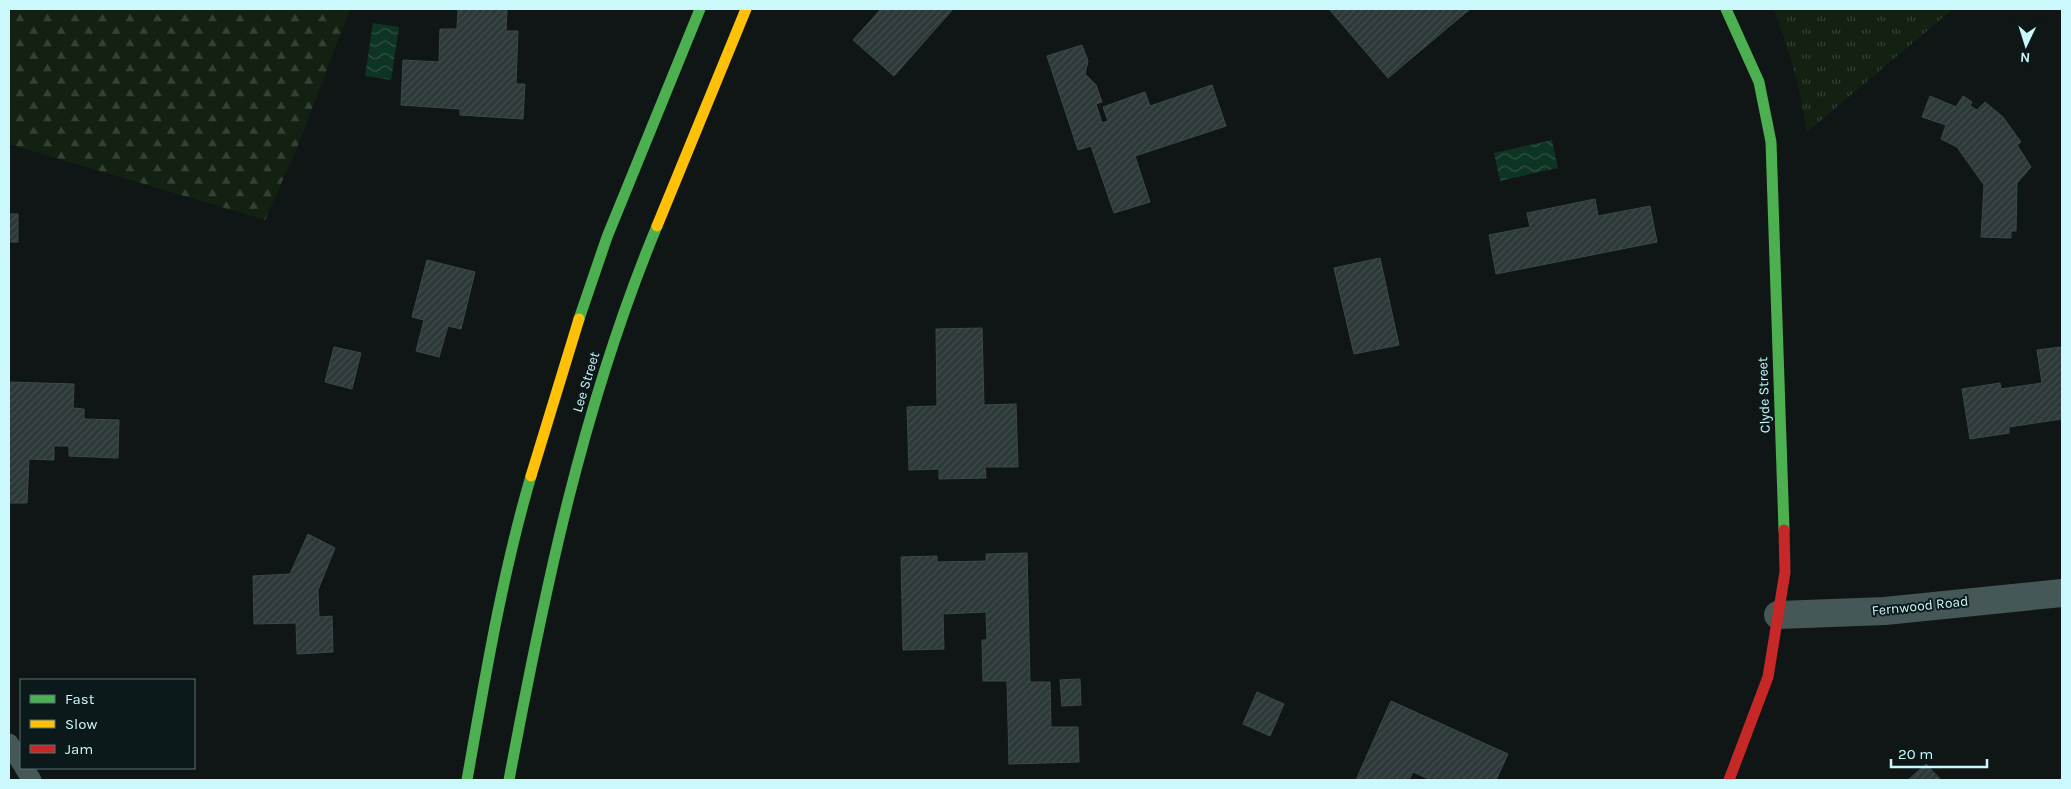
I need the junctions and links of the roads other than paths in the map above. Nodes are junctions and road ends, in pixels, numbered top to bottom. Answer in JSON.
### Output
{"nodes":[{"id":1,"x":700,"y":9,"type":"edge"},
{"id":2,"x":746,"y":9,"type":"edge"},
{"id":3,"x":1726,"y":9,"type":"edge"},
{"id":4,"x":2062,"y":593,"type":"edge"},
{"id":5,"x":1778,"y":614,"type":"junction"},
{"id":6,"x":9,"y":743,"type":"edge"},
{"id":7,"x":20,"y":761,"type":"edge"},
{"id":8,"x":25,"y":769,"type":"edge"},
{"id":9,"x":32,"y":780,"type":"edge"},
{"id":10,"x":467,"y":780,"type":"edge"},
{"id":11,"x":509,"y":780,"type":"edge"},
{"id":12,"x":1729,"y":780,"type":"edge"}],
"edges":[{"from":1,"to":10,"type":"main road","name":"Lee Street"},
{"from":2,"to":11,"type":"main road","name":"Lee Street"},
{"from":3,"to":5,"type":"main road","name":"Clyde Street"},
{"from":4,"to":5,"type":"street","name":"Fernwood Road"},
{"from":5,"to":12,"type":"main road","name":"Clyde Street"},
{"from":6,"to":7,"type":"lane"},
{"from":8,"to":9,"type":"lane"}]}
